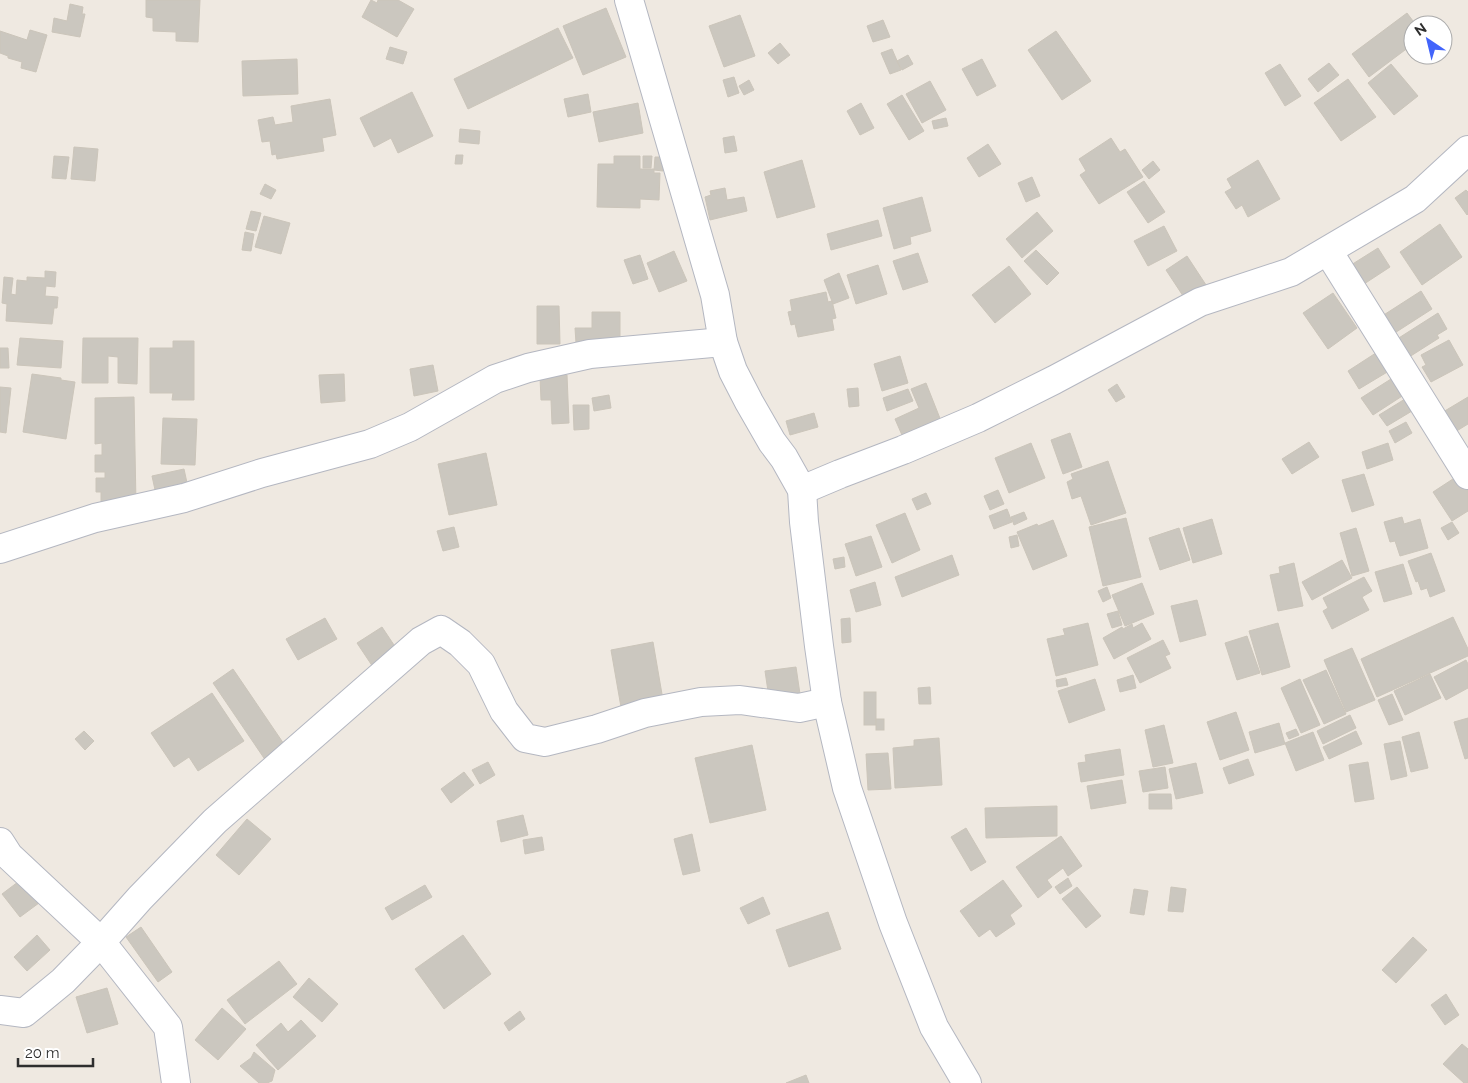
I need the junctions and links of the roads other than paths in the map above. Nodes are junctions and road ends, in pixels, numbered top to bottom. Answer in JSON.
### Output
{"nodes":[{"id":1,"x":629,"y":0,"type":"edge"},
{"id":2,"x":1468,"y":150,"type":"edge"},
{"id":3,"x":1328,"y":251,"type":"junction"},
{"id":4,"x":723,"y":342,"type":"junction"},
{"id":5,"x":1468,"y":475,"type":"edge"},
{"id":6,"x":802,"y":490,"type":"junction"},
{"id":7,"x":0,"y":548,"type":"edge"},
{"id":8,"x":827,"y":702,"type":"junction"},
{"id":9,"x":0,"y":842,"type":"edge"},
{"id":10,"x":101,"y":942,"type":"junction"},
{"id":11,"x":0,"y":1010,"type":"edge"},
{"id":12,"x":176,"y":1083,"type":"edge"},
{"id":13,"x":966,"y":1083,"type":"edge"}],
"edges":[{"from":1,"to":4,"type":"street"},
{"from":2,"to":3,"type":"street"},
{"from":3,"to":5,"type":"street"},
{"from":3,"to":6,"type":"street"},
{"from":4,"to":6,"type":"street"},
{"from":4,"to":7,"type":"street"},
{"from":6,"to":8,"type":"street"},
{"from":8,"to":10,"type":"street"},
{"from":8,"to":13,"type":"street"},
{"from":9,"to":10,"type":"street"},
{"from":10,"to":11,"type":"street"},
{"from":10,"to":12,"type":"street"}]}
